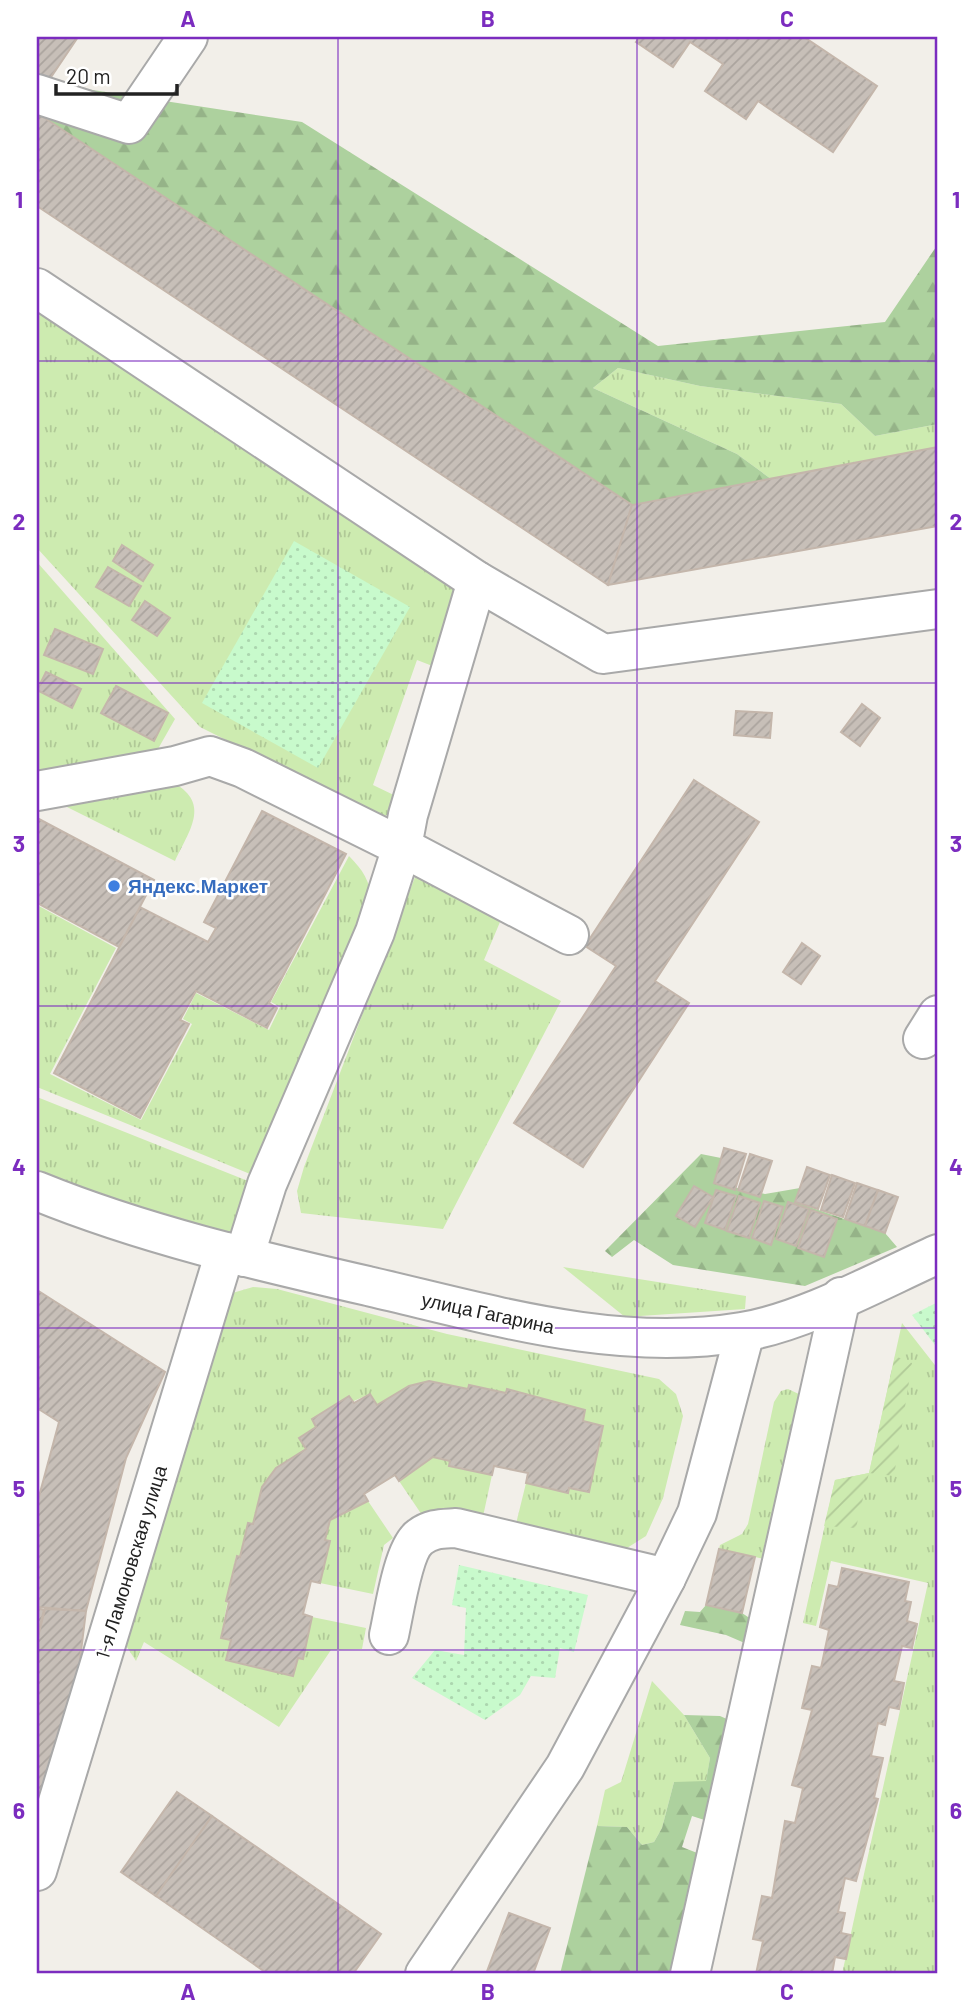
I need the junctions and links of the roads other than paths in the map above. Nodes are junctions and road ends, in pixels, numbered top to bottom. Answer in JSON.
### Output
{"nodes":[{"id":1,"x":188,"y":37,"type":"edge"},
{"id":2,"x":37,"y":93,"type":"edge"},
{"id":3,"x":37,"y":288,"type":"edge"},
{"id":4,"x":477,"y":581,"type":"junction"},
{"id":5,"x":938,"y":609,"type":"edge"},
{"id":6,"x":37,"y":791,"type":"edge"},
{"id":7,"x":402,"y":847,"type":"junction"},
{"id":8,"x":569,"y":934,"type":"dead end"},
{"id":9,"x":37,"y":1191,"type":"edge"},
{"id":10,"x":938,"y":1254,"type":"edge"},
{"id":11,"x":234,"y":1255,"type":"junction"},
{"id":12,"x":841,"y":1297,"type":"junction"},
{"id":13,"x":745,"y":1332,"type":"junction"},
{"id":14,"x":666,"y":1578,"type":"junction"},
{"id":15,"x":389,"y":1635,"type":"dead end"},
{"id":16,"x":37,"y":1871,"type":"edge"},
{"id":17,"x":425,"y":1974,"type":"edge"},
{"id":18,"x":690,"y":1974,"type":"edge"}],
"edges":[{"from":1,"to":2,"type":"street"},
{"from":3,"to":4,"type":"street"},
{"from":4,"to":5,"type":"street"},
{"from":4,"to":7,"type":"street","name":"1-я Ламоновская улица"},
{"from":6,"to":7,"type":"street"},
{"from":7,"to":8,"type":"street"},
{"from":7,"to":11,"type":"street","name":"1-я Ламоновская улица"},
{"from":9,"to":11,"type":"street","name":"улица Гагарина"},
{"from":10,"to":12,"type":"street","name":"улица Гагарина"},
{"from":11,"to":13,"type":"street","name":"улица Гагарина"},
{"from":11,"to":16,"type":"street","name":"1-я Ламоновская улица"},
{"from":12,"to":13,"type":"street","name":"улица Гагарина"},
{"from":12,"to":18,"type":"street"},
{"from":13,"to":14,"type":"street"},
{"from":14,"to":15,"type":"street"},
{"from":14,"to":17,"type":"street"}]}
